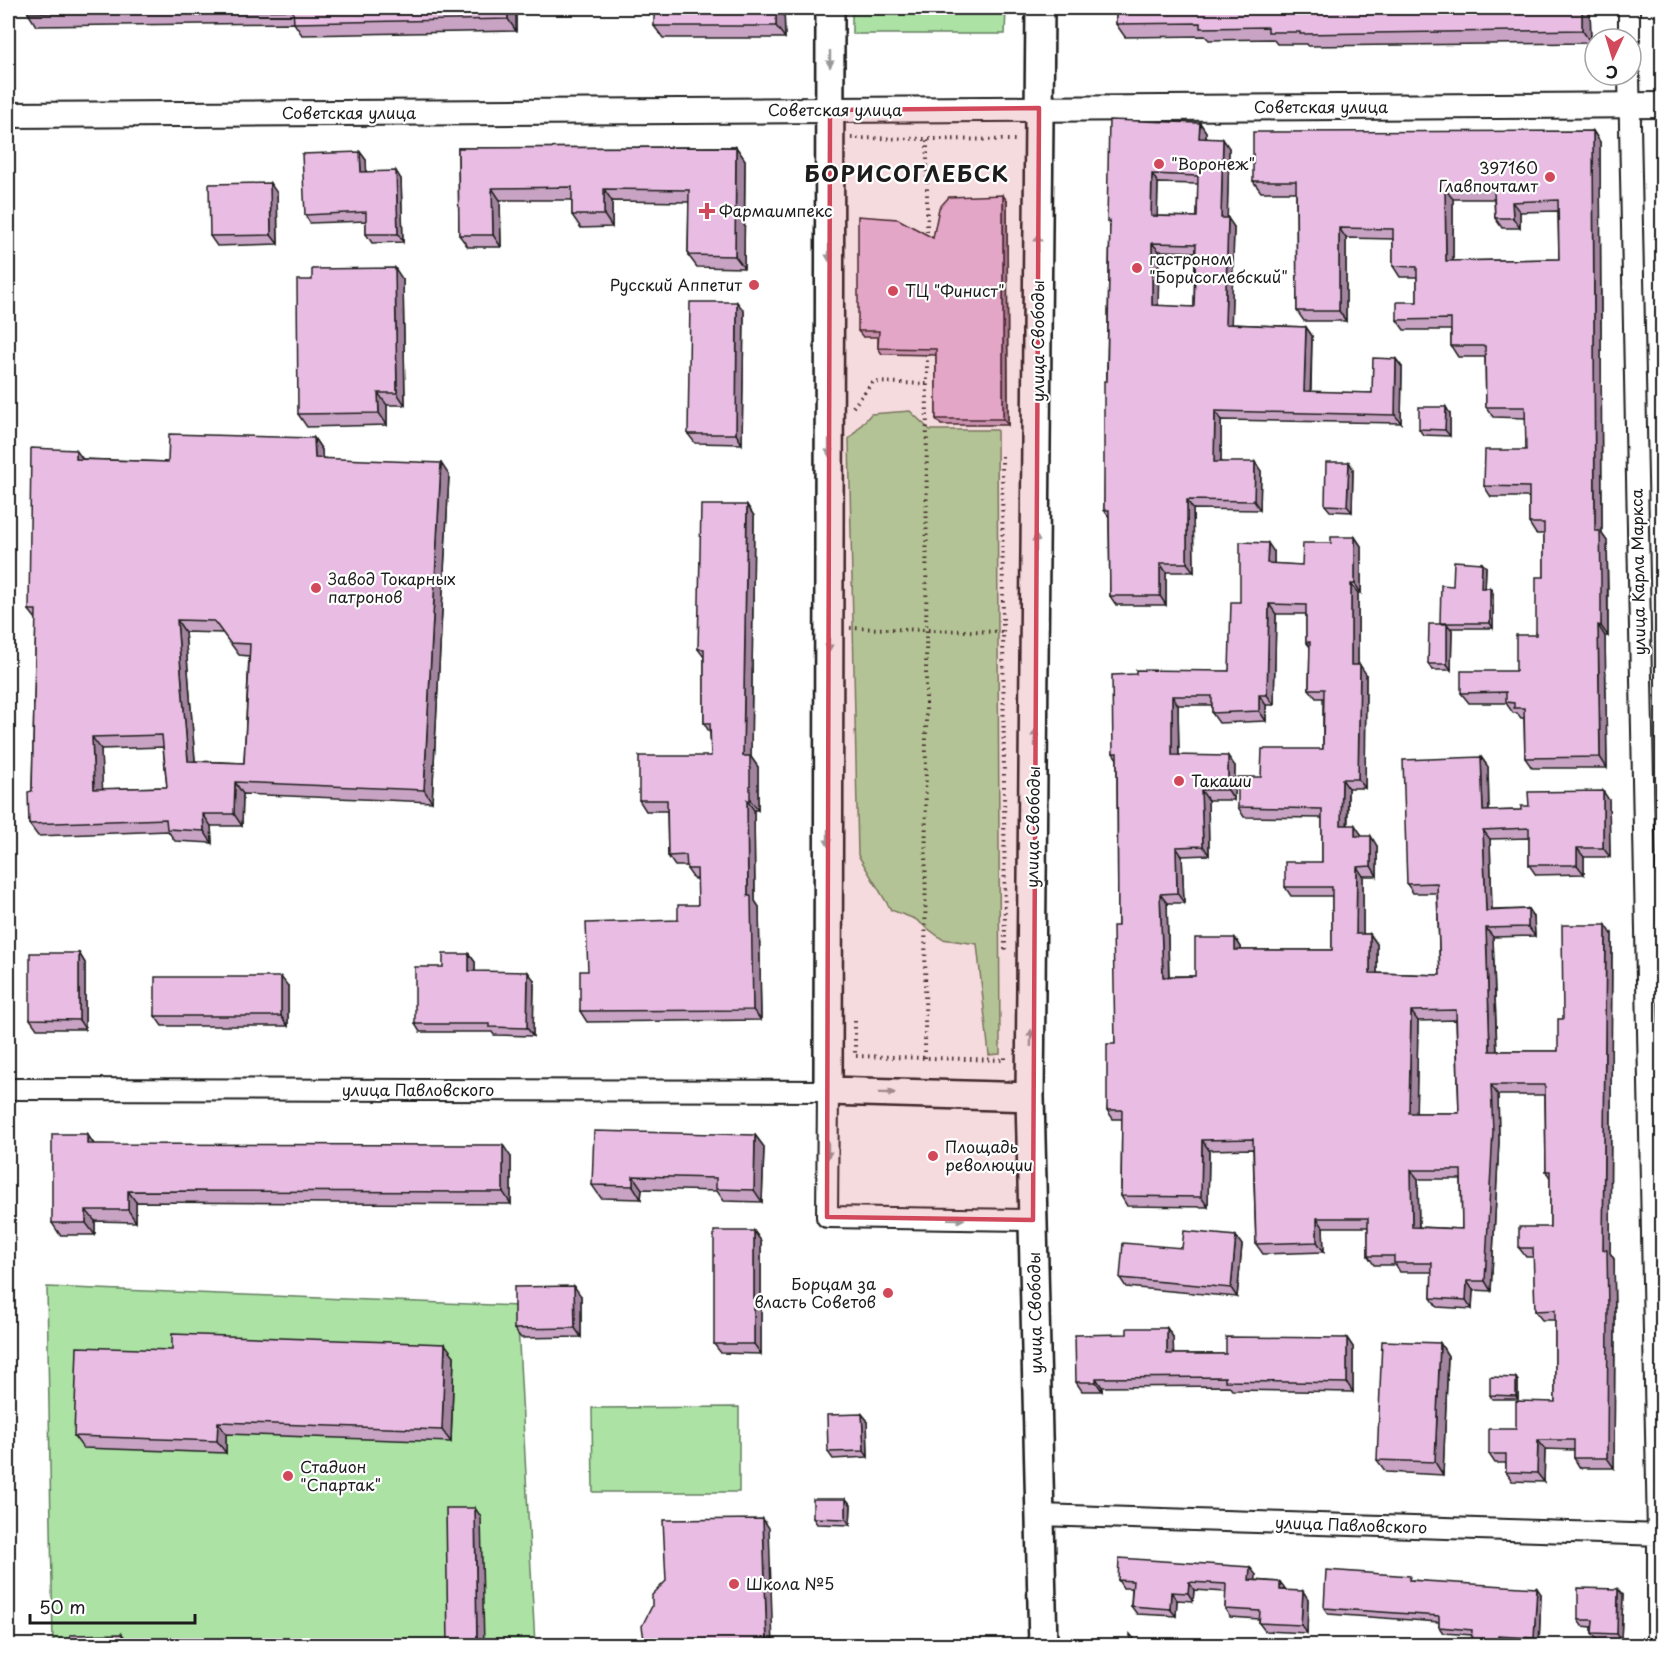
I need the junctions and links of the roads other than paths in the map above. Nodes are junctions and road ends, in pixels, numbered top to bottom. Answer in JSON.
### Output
{"nodes":[{"id":1,"x":830,"y":8,"type":"edge"},
{"id":2,"x":1040,"y":8,"type":"edge"},
{"id":3,"x":1629,"y":8,"type":"edge"},
{"id":4,"x":1629,"y":27,"type":"edge"},
{"id":5,"x":1629,"y":87,"type":"edge"},
{"id":6,"x":1629,"y":105,"type":"junction"},
{"id":7,"x":1662,"y":105,"type":"edge"},
{"id":8,"x":1039,"y":108,"type":"junction"},
{"id":9,"x":830,"y":110,"type":"junction"},
{"id":10,"x":8,"y":115,"type":"edge"},
{"id":11,"x":8,"y":1089,"type":"edge"},
{"id":12,"x":828,"y":1092,"type":"junction"},
{"id":13,"x":1030,"y":1097,"type":"junction"},
{"id":14,"x":1033,"y":1220,"type":"junction"},
{"id":15,"x":1039,"y":1515,"type":"junction"},
{"id":16,"x":1660,"y":1534,"type":"edge"},
{"id":17,"x":1043,"y":1646,"type":"edge"},
{"id":18,"x":1658,"y":1646,"type":"edge"}],
"edges":[{"from":1,"to":9,"type":"main road","one_way":true},
{"from":2,"to":8,"type":"main road","name":"улица Свободы"},
{"from":3,"to":4,"type":"street"},
{"from":5,"to":6,"type":"street","name":"улица Карла Маркса"},
{"from":6,"to":7,"type":"street","name":"Советская улица"},
{"from":6,"to":8,"type":"street","name":"Советская улица"},
{"from":6,"to":16,"type":"street","name":"улица Карла Маркса"},
{"from":8,"to":9,"type":"street","name":"Советская улица"},
{"from":13,"to":8,"type":"main road","name":"улица Свободы","one_way":true},
{"from":9,"to":10,"type":"street","name":"Советская улица"},
{"from":9,"to":12,"type":"main road","one_way":true},
{"from":11,"to":12,"type":"street","name":"улица Павловского"},
{"from":12,"to":13,"type":"main road","one_way":true},
{"from":12,"to":14,"type":"street","one_way":true},
{"from":13,"to":14,"type":"main road","name":"улица Свободы"},
{"from":14,"to":15,"type":"main road","name":"улица Свободы"},
{"from":15,"to":16,"type":"street","name":"улица Павловского"},
{"from":15,"to":17,"type":"main road","name":"улица Свободы"},
{"from":16,"to":18,"type":"street","name":"улица Карла Маркса"}]}
